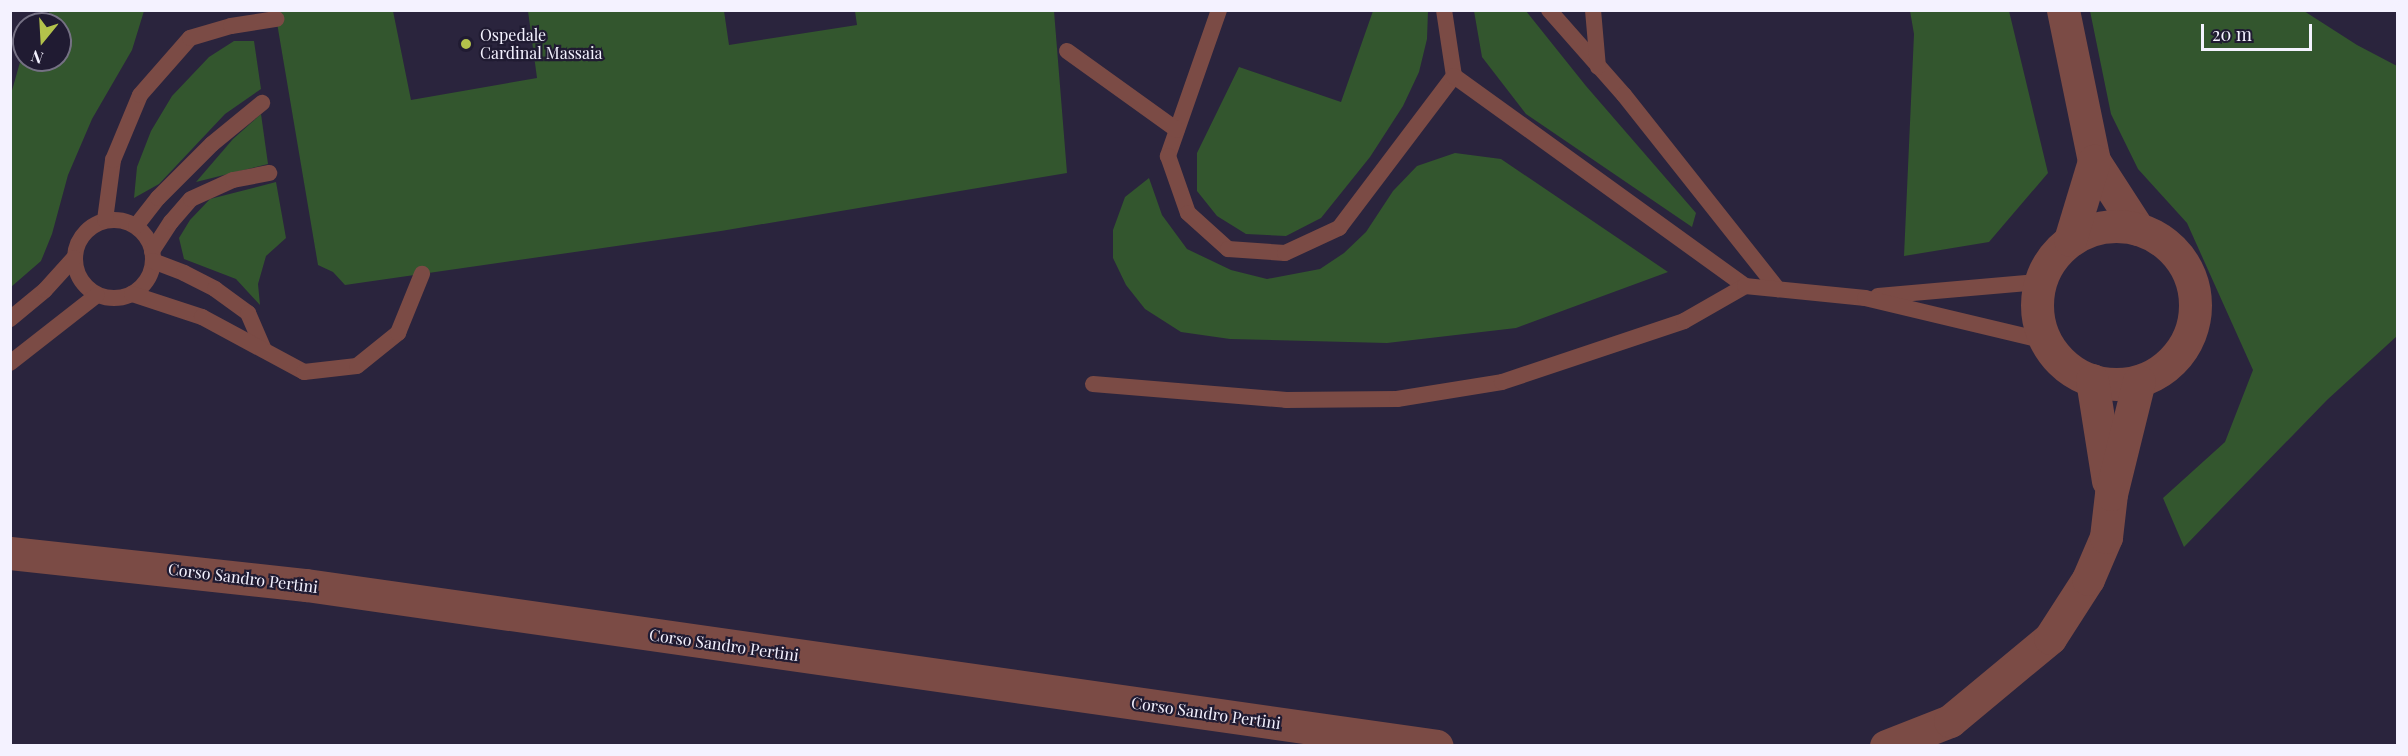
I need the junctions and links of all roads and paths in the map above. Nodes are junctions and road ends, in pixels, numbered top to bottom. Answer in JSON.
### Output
{"nodes":[{"id":1,"x":1219,"y":10,"type":"edge"},
{"id":2,"x":1444,"y":10,"type":"edge"},
{"id":3,"x":1549,"y":10,"type":"edge"},
{"id":4,"x":1593,"y":10,"type":"edge"},
{"id":5,"x":2062,"y":10,"type":"edge"},
{"id":6,"x":276,"y":19,"type":"dead end"},
{"id":7,"x":1067,"y":51,"type":"dead end"},
{"id":8,"x":1598,"y":67,"type":"junction"},
{"id":9,"x":1454,"y":76,"type":"junction"},
{"id":10,"x":262,"y":104,"type":"dead end"},
{"id":11,"x":1177,"y":130,"type":"junction"},
{"id":12,"x":2094,"y":161,"type":"junction"},
{"id":13,"x":269,"y":173,"type":"dead end"},
{"id":14,"x":105,"y":220,"type":"junction"},
{"id":15,"x":136,"y":226,"type":"junction"},
{"id":16,"x":2138,"y":229,"type":"junction"},
{"id":17,"x":2070,"y":240,"type":"junction"},
{"id":18,"x":153,"y":256,"type":"junction"},
{"id":19,"x":74,"y":258,"type":"junction"},
{"id":20,"x":422,"y":274,"type":"dead end"},
{"id":21,"x":2039,"y":282,"type":"junction"},
{"id":22,"x":1745,"y":286,"type":"junction"},
{"id":23,"x":1778,"y":289,"type":"junction"},
{"id":24,"x":97,"y":294,"type":"junction"},
{"id":25,"x":132,"y":294,"type":"junction"},
{"id":26,"x":1865,"y":298,"type":"junction"},
{"id":27,"x":10,"y":319,"type":"edge"},
{"id":28,"x":2044,"y":341,"type":"junction"},
{"id":29,"x":264,"y":350,"type":"junction"},
{"id":30,"x":10,"y":363,"type":"edge"},
{"id":31,"x":2092,"y":380,"type":"junction"},
{"id":32,"x":2139,"y":381,"type":"junction"},
{"id":33,"x":1093,"y":384,"type":"dead end"},
{"id":34,"x":2111,"y":494,"type":"junction"},
{"id":35,"x":10,"y":553,"type":"edge"},
{"id":36,"x":1437,"y":746,"type":"edge"},
{"id":37,"x":1886,"y":746,"type":"edge"}],
"edges":[{"from":1,"to":11,"type":"lane"},
{"from":2,"to":9,"type":"lane"},
{"from":3,"to":8,"type":"lane"},
{"from":4,"to":8,"type":"lane"},
{"from":5,"to":12,"type":"street"},
{"from":6,"to":14,"type":"lane"},
{"from":7,"to":11,"type":"lane"},
{"from":8,"to":23,"type":"lane"},
{"from":9,"to":11,"type":"lane"},
{"from":9,"to":22,"type":"lane"},
{"from":10,"to":15,"type":"lane"},
{"from":12,"to":16,"type":"street"},
{"from":12,"to":17,"type":"street"},
{"from":13,"to":18,"type":"lane"},
{"from":14,"to":15,"type":"lane"},
{"from":14,"to":19,"type":"lane"},
{"from":15,"to":18,"type":"lane"},
{"from":16,"to":17,"type":"street"},
{"from":16,"to":32,"type":"street"},
{"from":17,"to":21,"type":"street"},
{"from":18,"to":25,"type":"lane"},
{"from":18,"to":29,"type":"lane"},
{"from":19,"to":24,"type":"lane"},
{"from":19,"to":27,"type":"lane"},
{"from":20,"to":29,"type":"lane"},
{"from":21,"to":26,"type":"lane"},
{"from":21,"to":28,"type":"street"},
{"from":22,"to":23,"type":"lane"},
{"from":22,"to":33,"type":"lane"},
{"from":23,"to":26,"type":"lane"},
{"from":24,"to":25,"type":"lane"},
{"from":24,"to":30,"type":"lane"},
{"from":25,"to":29,"type":"lane"},
{"from":26,"to":28,"type":"lane"},
{"from":28,"to":31,"type":"street"},
{"from":31,"to":32,"type":"street"},
{"from":31,"to":34,"type":"street"},
{"from":32,"to":34,"type":"street"},
{"from":34,"to":37,"type":"street"},
{"from":35,"to":36,"type":"street","name":"Corso Sandro Pertini"}]}
